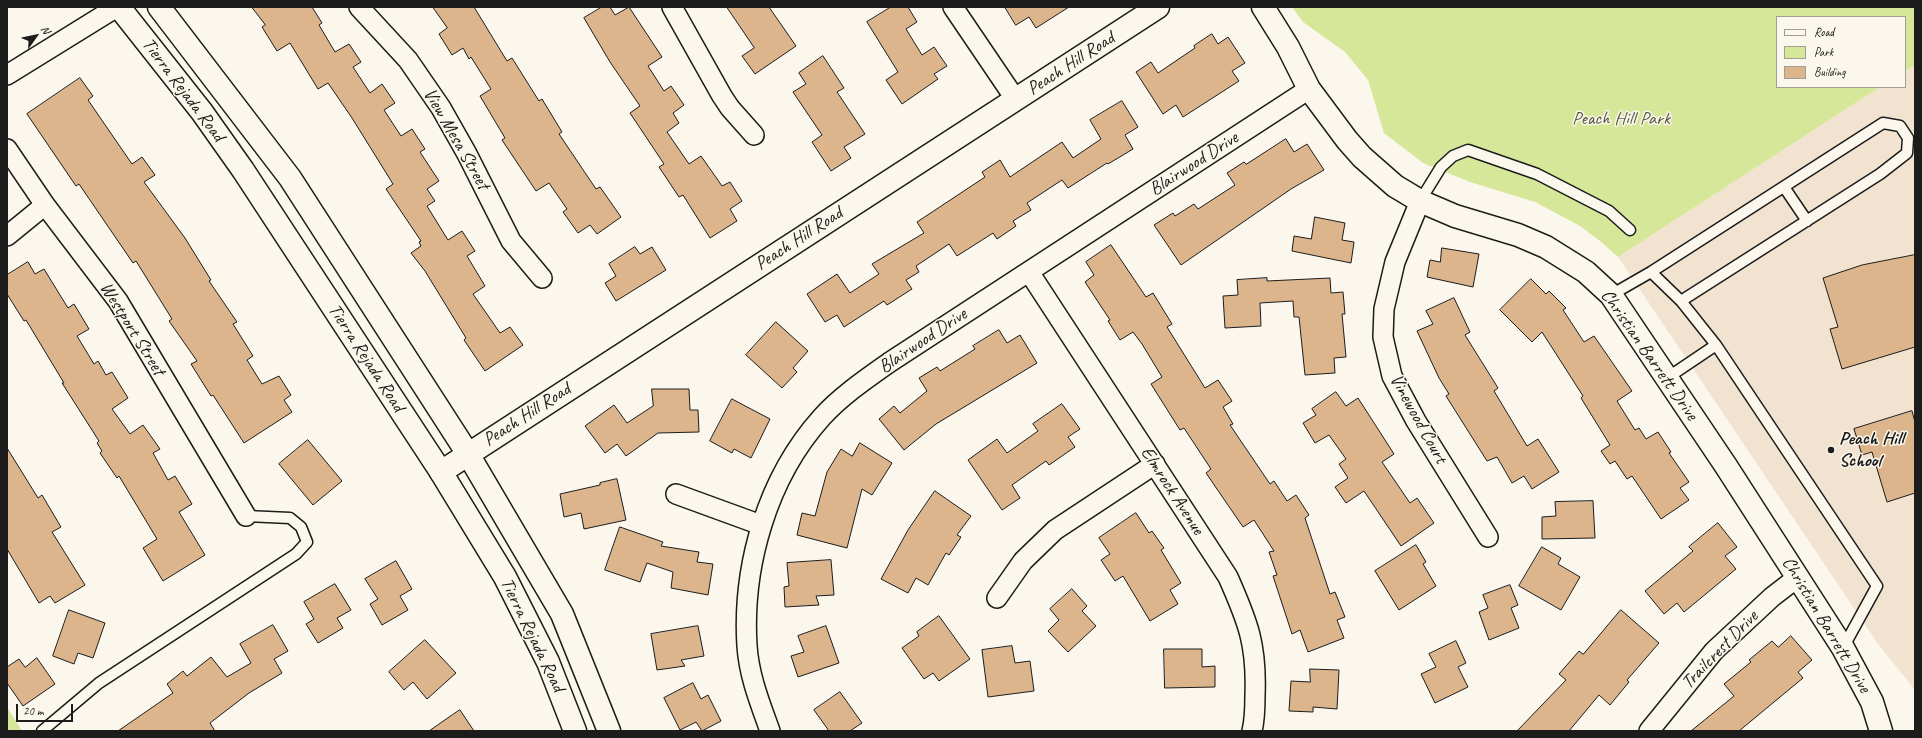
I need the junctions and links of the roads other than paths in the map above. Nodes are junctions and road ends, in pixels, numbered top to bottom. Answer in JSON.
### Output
{"nodes":[{"id":1,"x":118,"y":7,"type":"edge"},
{"id":2,"x":159,"y":7,"type":"edge"},
{"id":3,"x":359,"y":7,"type":"edge"},
{"id":4,"x":672,"y":7,"type":"edge"},
{"id":5,"x":953,"y":7,"type":"edge"},
{"id":6,"x":1158,"y":7,"type":"edge"},
{"id":7,"x":1263,"y":7,"type":"edge"},
{"id":8,"x":7,"y":75,"type":"edge"},
{"id":9,"x":1309,"y":89,"type":"junction"},
{"id":10,"x":1016,"y":100,"type":"junction"},
{"id":11,"x":754,"y":135,"type":"dead end"},
{"id":12,"x":7,"y":149,"type":"edge"},
{"id":13,"x":1784,"y":187,"type":"junction"},
{"id":14,"x":1420,"y":201,"type":"junction"},
{"id":15,"x":45,"y":205,"type":"junction"},
{"id":16,"x":1807,"y":221,"type":"junction"},
{"id":17,"x":1630,"y":230,"type":"dead end"},
{"id":18,"x":7,"y":236,"type":"edge"},
{"id":19,"x":1029,"y":272,"type":"junction"},
{"id":20,"x":1651,"y":272,"type":"junction"},
{"id":21,"x":542,"y":278,"type":"dead end"},
{"id":22,"x":1612,"y":295,"type":"junction"},
{"id":23,"x":1680,"y":301,"type":"junction"},
{"id":24,"x":1716,"y":345,"type":"junction"},
{"id":25,"x":1667,"y":378,"type":"junction"},
{"id":26,"x":468,"y":454,"type":"junction"},
{"id":27,"x":1154,"y":464,"type":"junction"},
{"id":28,"x":441,"y":472,"type":"junction"},
{"id":29,"x":676,"y":494,"type":"dead end"},
{"id":30,"x":246,"y":516,"type":"joint"},
{"id":31,"x":761,"y":525,"type":"junction"},
{"id":32,"x":1488,"y":537,"type":"dead end"},
{"id":33,"x":1798,"y":577,"type":"junction"},
{"id":34,"x":997,"y":598,"type":"dead end"},
{"id":35,"x":1842,"y":648,"type":"junction"},
{"id":36,"x":42,"y":731,"type":"edge"},
{"id":37,"x":575,"y":731,"type":"edge"},
{"id":38,"x":609,"y":731,"type":"edge"},
{"id":39,"x":770,"y":731,"type":"edge"},
{"id":40,"x":1252,"y":731,"type":"edge"},
{"id":41,"x":1649,"y":731,"type":"edge"},
{"id":42,"x":1881,"y":731,"type":"edge"}],
"edges":[{"from":1,"to":8,"type":"street"},
{"from":1,"to":28,"type":"street","name":"Tierra Rejada Road"},
{"from":2,"to":26,"type":"street","name":"Tierra Rejada Road"},
{"from":3,"to":21,"type":"street","name":"View Mesa Street"},
{"from":4,"to":11,"type":"street"},
{"from":5,"to":10,"type":"street"},
{"from":6,"to":10,"type":"street","name":"Peach Hill Road"},
{"from":7,"to":9,"type":"street","name":"Christian Barrett Drive"},
{"from":9,"to":14,"type":"street","name":"Christian Barrett Drive"},
{"from":9,"to":19,"type":"street","name":"Blairwood Drive"},
{"from":10,"to":26,"type":"street","name":"Peach Hill Road"},
{"from":12,"to":15,"type":"street","name":"Westport Street"},
{"from":13,"to":16,"type":"lane"},
{"from":13,"to":16,"type":"lane"},
{"from":13,"to":20,"type":"lane"},
{"from":14,"to":17,"type":"lane"},
{"from":14,"to":22,"type":"street","name":"Christian Barrett Drive"},
{"from":14,"to":32,"type":"street","name":"Vinewood Court"},
{"from":15,"to":18,"type":"street"},
{"from":15,"to":30,"type":"street","name":"Westport Street"},
{"from":16,"to":23,"type":"lane"},
{"from":19,"to":27,"type":"street","name":"Elmrock Avenue"},
{"from":19,"to":31,"type":"street","name":"Blairwood Drive"},
{"from":20,"to":22,"type":"lane"},
{"from":20,"to":23,"type":"lane"},
{"from":22,"to":25,"type":"street","name":"Christian Barrett Drive"},
{"from":23,"to":24,"type":"lane"},
{"from":24,"to":25,"type":"lane"},
{"from":24,"to":35,"type":"lane"},
{"from":25,"to":33,"type":"street","name":"Christian Barrett Drive"},
{"from":26,"to":28,"type":"street","name":"Peach Hill Road"},
{"from":26,"to":38,"type":"street","name":"Tierra Rejada Road"},
{"from":27,"to":34,"type":"street"},
{"from":27,"to":40,"type":"street","name":"Elmrock Avenue"},
{"from":28,"to":37,"type":"street","name":"Tierra Rejada Road"},
{"from":29,"to":31,"type":"street"},
{"from":30,"to":36,"type":"lane"},
{"from":31,"to":39,"type":"street","name":"Blairwood Drive"},
{"from":33,"to":35,"type":"street","name":"Christian Barrett Drive"},
{"from":33,"to":41,"type":"street","name":"Trailcrest Drive"},
{"from":35,"to":42,"type":"street","name":"Christian Barrett Drive"}]}
